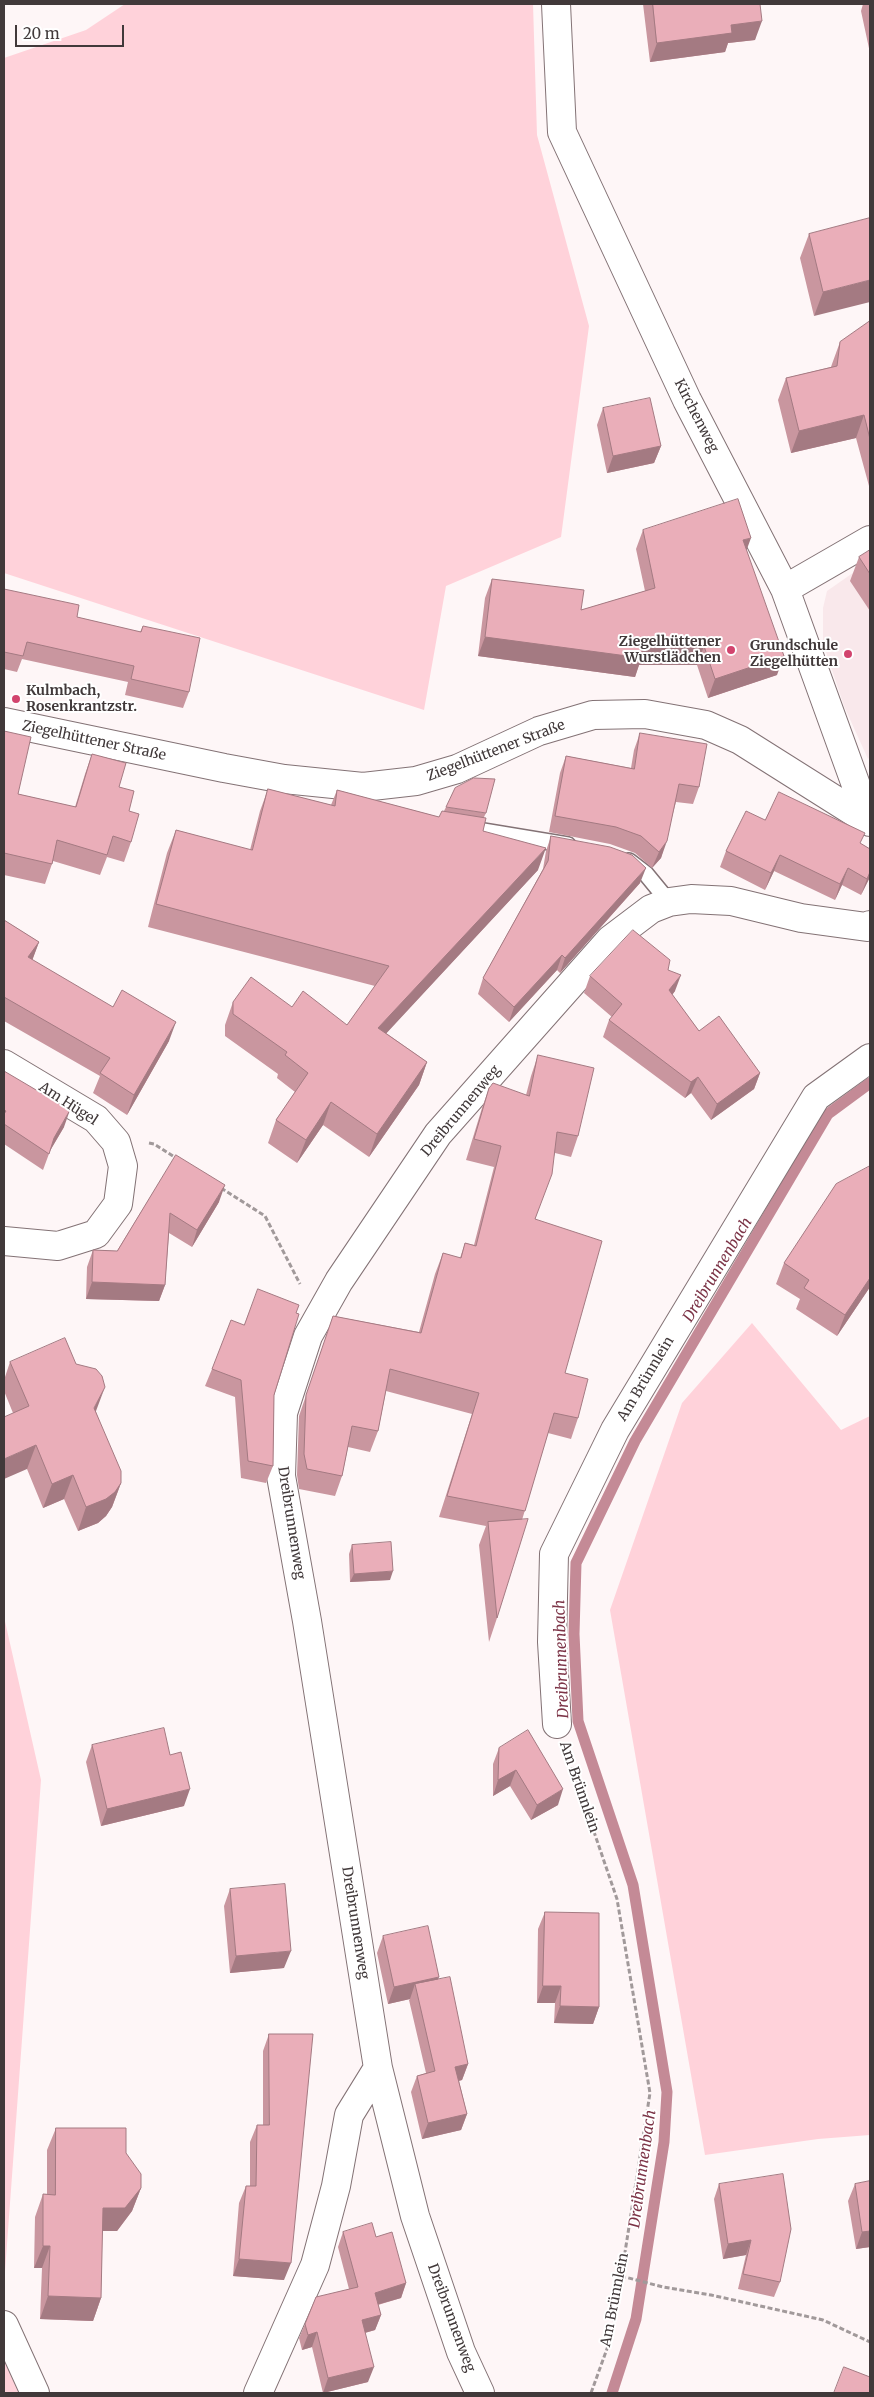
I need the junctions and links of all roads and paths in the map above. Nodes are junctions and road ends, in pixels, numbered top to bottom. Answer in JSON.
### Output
{"nodes":[{"id":1,"x":556,"y":4,"type":"edge"},
{"id":2,"x":870,"y":540,"type":"edge"},
{"id":3,"x":785,"y":588,"type":"junction"},
{"id":4,"x":4,"y":722,"type":"edge"},
{"id":5,"x":865,"y":791,"type":"edge"},
{"id":6,"x":870,"y":821,"type":"edge"},
{"id":7,"x":450,"y":826,"type":"edge"},
{"id":8,"x":582,"y":847,"type":"edge"},
{"id":9,"x":615,"y":856,"type":"edge"},
{"id":10,"x":669,"y":902,"type":"junction"},
{"id":11,"x":870,"y":925,"type":"edge"},
{"id":12,"x":870,"y":1058,"type":"edge"},
{"id":13,"x":4,"y":1064,"type":"edge"},
{"id":14,"x":116,"y":1142,"type":"junction"},
{"id":15,"x":179,"y":1160,"type":"edge"},
{"id":16,"x":220,"y":1188,"type":"edge"},
{"id":17,"x":4,"y":1241,"type":"edge"},
{"id":18,"x":318,"y":1318,"type":"junction"},
{"id":19,"x":557,"y":1724,"type":"joint"},
{"id":20,"x":378,"y":2068,"type":"junction"},
{"id":21,"x":621,"y":2276,"type":"junction"},
{"id":22,"x":4,"y":2325,"type":"edge"},
{"id":23,"x":870,"y":2342,"type":"edge"},
{"id":24,"x":35,"y":2393,"type":"edge"},
{"id":25,"x":258,"y":2393,"type":"edge"},
{"id":26,"x":480,"y":2393,"type":"edge"},
{"id":27,"x":592,"y":2393,"type":"edge"}],
"edges":[{"from":1,"to":3,"type":"street","name":"Kirchenweg"},
{"from":2,"to":3,"type":"street"},
{"from":3,"to":5,"type":"street","name":"Kirchenweg"},
{"from":4,"to":6,"type":"street","name":"Ziegelhüttener Straße"},
{"from":5,"to":6,"type":"street","name":"Kirchenweg"},
{"from":7,"to":8,"type":"lane"},
{"from":9,"to":10,"type":"lane"},
{"from":10,"to":11,"type":"street"},
{"from":10,"to":18,"type":"street","name":"Dreibrunnenweg"},
{"from":12,"to":19,"type":"street","name":"Am Brünnlein"},
{"from":13,"to":14,"type":"street","name":"Am Hügel"},
{"from":14,"to":15,"type":"path"},
{"from":14,"to":17,"type":"street","name":"Am Hügel"},
{"from":16,"to":18,"type":"path"},
{"from":18,"to":20,"type":"street","name":"Dreibrunnenweg"},
{"from":19,"to":21,"type":"path","name":"Am Brünnlein"},
{"from":20,"to":25,"type":"street"},
{"from":20,"to":26,"type":"street","name":"Dreibrunnenweg"},
{"from":21,"to":23,"type":"path"},
{"from":21,"to":27,"type":"path","name":"Am Brünnlein"},
{"from":22,"to":24,"type":"street"}]}
